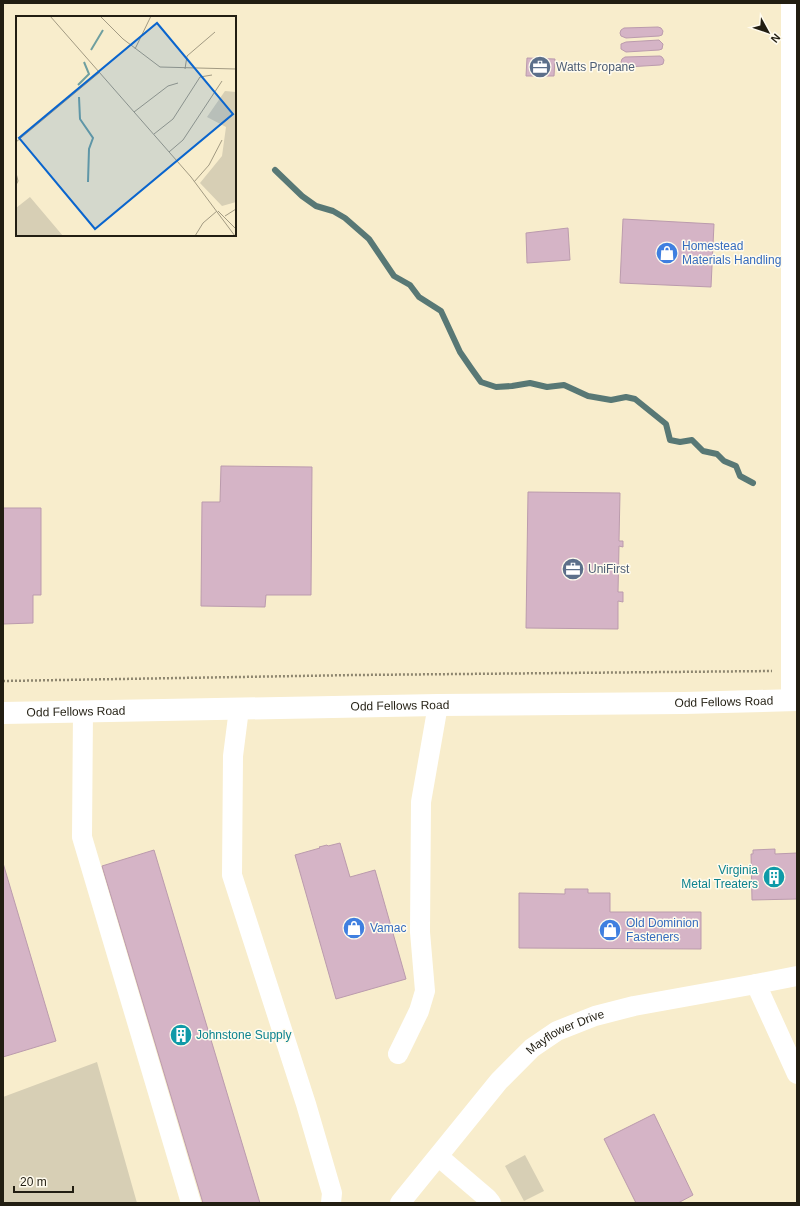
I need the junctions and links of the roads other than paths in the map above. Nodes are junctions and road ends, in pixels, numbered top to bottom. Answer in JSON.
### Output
{"nodes":[{"id":1,"x":791,"y":3,"type":"edge"},
{"id":2,"x":794,"y":700,"type":"edge"},
{"id":3,"x":438,"y":705,"type":"junction"},
{"id":4,"x":238,"y":709,"type":"junction"},
{"id":5,"x":83,"y":711,"type":"junction"},
{"id":6,"x":3,"y":713,"type":"edge"},
{"id":7,"x":797,"y":976,"type":"edge"},
{"id":8,"x":756,"y":984,"type":"junction"},
{"id":9,"x":398,"y":1054,"type":"dead end"},
{"id":10,"x":797,"y":1074,"type":"edge"},
{"id":11,"x":439,"y":1157,"type":"junction"},
{"id":12,"x":191,"y":1203,"type":"edge"},
{"id":13,"x":331,"y":1203,"type":"edge"},
{"id":14,"x":400,"y":1203,"type":"edge"},
{"id":15,"x":491,"y":1203,"type":"edge"}],
"edges":[{"from":1,"to":2,"type":"street"},
{"from":2,"to":3,"type":"main road","name":"Odd Fellows Road"},
{"from":3,"to":4,"type":"main road","name":"Odd Fellows Road"},
{"from":3,"to":9,"type":"street"},
{"from":4,"to":5,"type":"main road","name":"Odd Fellows Road"},
{"from":4,"to":13,"type":"street"},
{"from":5,"to":6,"type":"main road","name":"Odd Fellows Road"},
{"from":5,"to":12,"type":"street"},
{"from":7,"to":8,"type":"street","name":"Mayflower Drive"},
{"from":8,"to":10,"type":"street"},
{"from":8,"to":11,"type":"street","name":"Mayflower Drive"},
{"from":11,"to":14,"type":"street","name":"Mayflower Drive"},
{"from":11,"to":15,"type":"street"}]}
